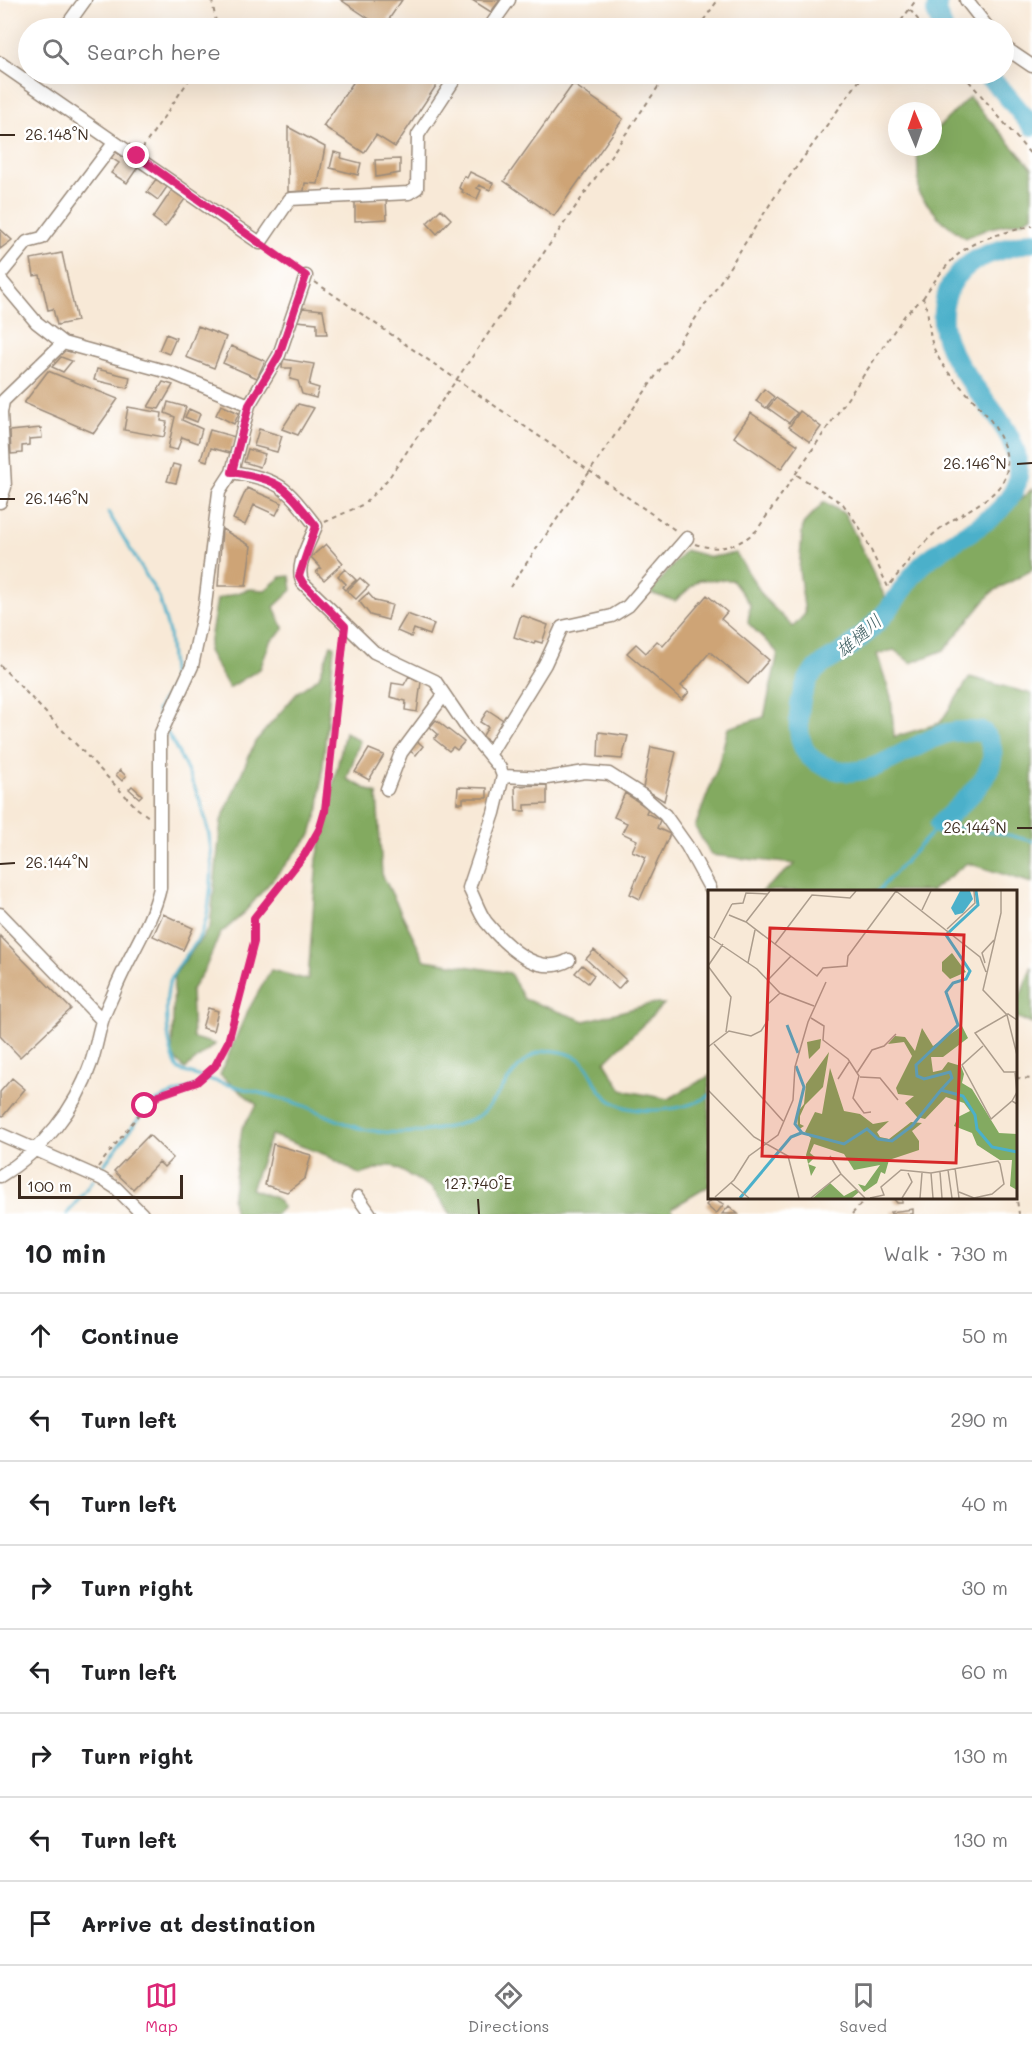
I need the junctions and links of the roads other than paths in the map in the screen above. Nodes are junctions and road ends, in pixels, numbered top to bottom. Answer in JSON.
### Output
{"nodes":[{"id":1,"x":85,"y":0,"type":"edge"},
{"id":2,"x":508,"y":0,"type":"edge"},
{"id":3,"x":966,"y":0,"type":"edge"},
{"id":4,"x":72,"y":18,"type":"edge"},
{"id":5,"x":496,"y":18,"type":"edge"},
{"id":6,"x":980,"y":18,"type":"edge"},
{"id":7,"x":1014,"y":54,"type":"edge"},
{"id":8,"x":0,"y":63,"type":"edge"},
{"id":9,"x":1032,"y":66,"type":"edge"},
{"id":10,"x":18,"y":72,"type":"edge"},
{"id":11,"x":39,"y":84,"type":"edge"},
{"id":12,"x":451,"y":84,"type":"edge"},
{"id":13,"x":114,"y":143,"type":"junction"},
{"id":14,"x":306,"y":276,"type":"road end"},
{"id":15,"x":0,"y":277,"type":"edge"},
{"id":16,"x":63,"y":343,"type":"junction"},
{"id":17,"x":249,"y":405,"type":"junction"},
{"id":18,"x":232,"y":472,"type":"junction"},
{"id":19,"x":0,"y":502,"type":"edge"},
{"id":20,"x":687,"y":538,"type":"road end"},
{"id":21,"x":444,"y":695,"type":"junction"},
{"id":22,"x":489,"y":755,"type":"junction"},
{"id":23,"x":503,"y":776,"type":"junction"},
{"id":24,"x":387,"y":789,"type":"dead end"},
{"id":25,"x":710,"y":888,"type":"dead end"},
{"id":26,"x":0,"y":914,"type":"edge"},
{"id":27,"x":569,"y":960,"type":"dead end"},
{"id":28,"x":102,"y":1020,"type":"junction"},
{"id":29,"x":0,"y":1134,"type":"edge"},
{"id":30,"x":34,"y":1149,"type":"junction"},
{"id":31,"x":0,"y":1176,"type":"edge"},
{"id":32,"x":358,"y":1197,"type":"dead end"},
{"id":33,"x":142,"y":1214,"type":"edge"},
{"id":34,"x":370,"y":1214,"type":"edge"}],
"edges":[{"from":1,"to":4,"type":"street"},
{"from":2,"to":5,"type":"street"},
{"from":3,"to":6,"type":"street"},
{"from":7,"to":9,"type":"street"},
{"from":8,"to":10,"type":"street"},
{"from":11,"to":13,"type":"street"},
{"from":12,"to":13,"type":"street"},
{"from":13,"to":15,"type":"street"},
{"from":14,"to":17,"type":"street"},
{"from":15,"to":16,"type":"street"},
{"from":16,"to":17,"type":"street"},
{"from":16,"to":19,"type":"street"},
{"from":17,"to":18,"type":"street"},
{"from":18,"to":21,"type":"street"},
{"from":18,"to":28,"type":"street"},
{"from":20,"to":22,"type":"street"},
{"from":21,"to":22,"type":"street"},
{"from":21,"to":24,"type":"street"},
{"from":22,"to":23,"type":"street"},
{"from":23,"to":25,"type":"street"},
{"from":23,"to":27,"type":"street"},
{"from":26,"to":28,"type":"street"},
{"from":28,"to":30,"type":"street"},
{"from":29,"to":30,"type":"street"},
{"from":30,"to":31,"type":"street"},
{"from":30,"to":33,"type":"street"},
{"from":32,"to":34,"type":"street"}]}
